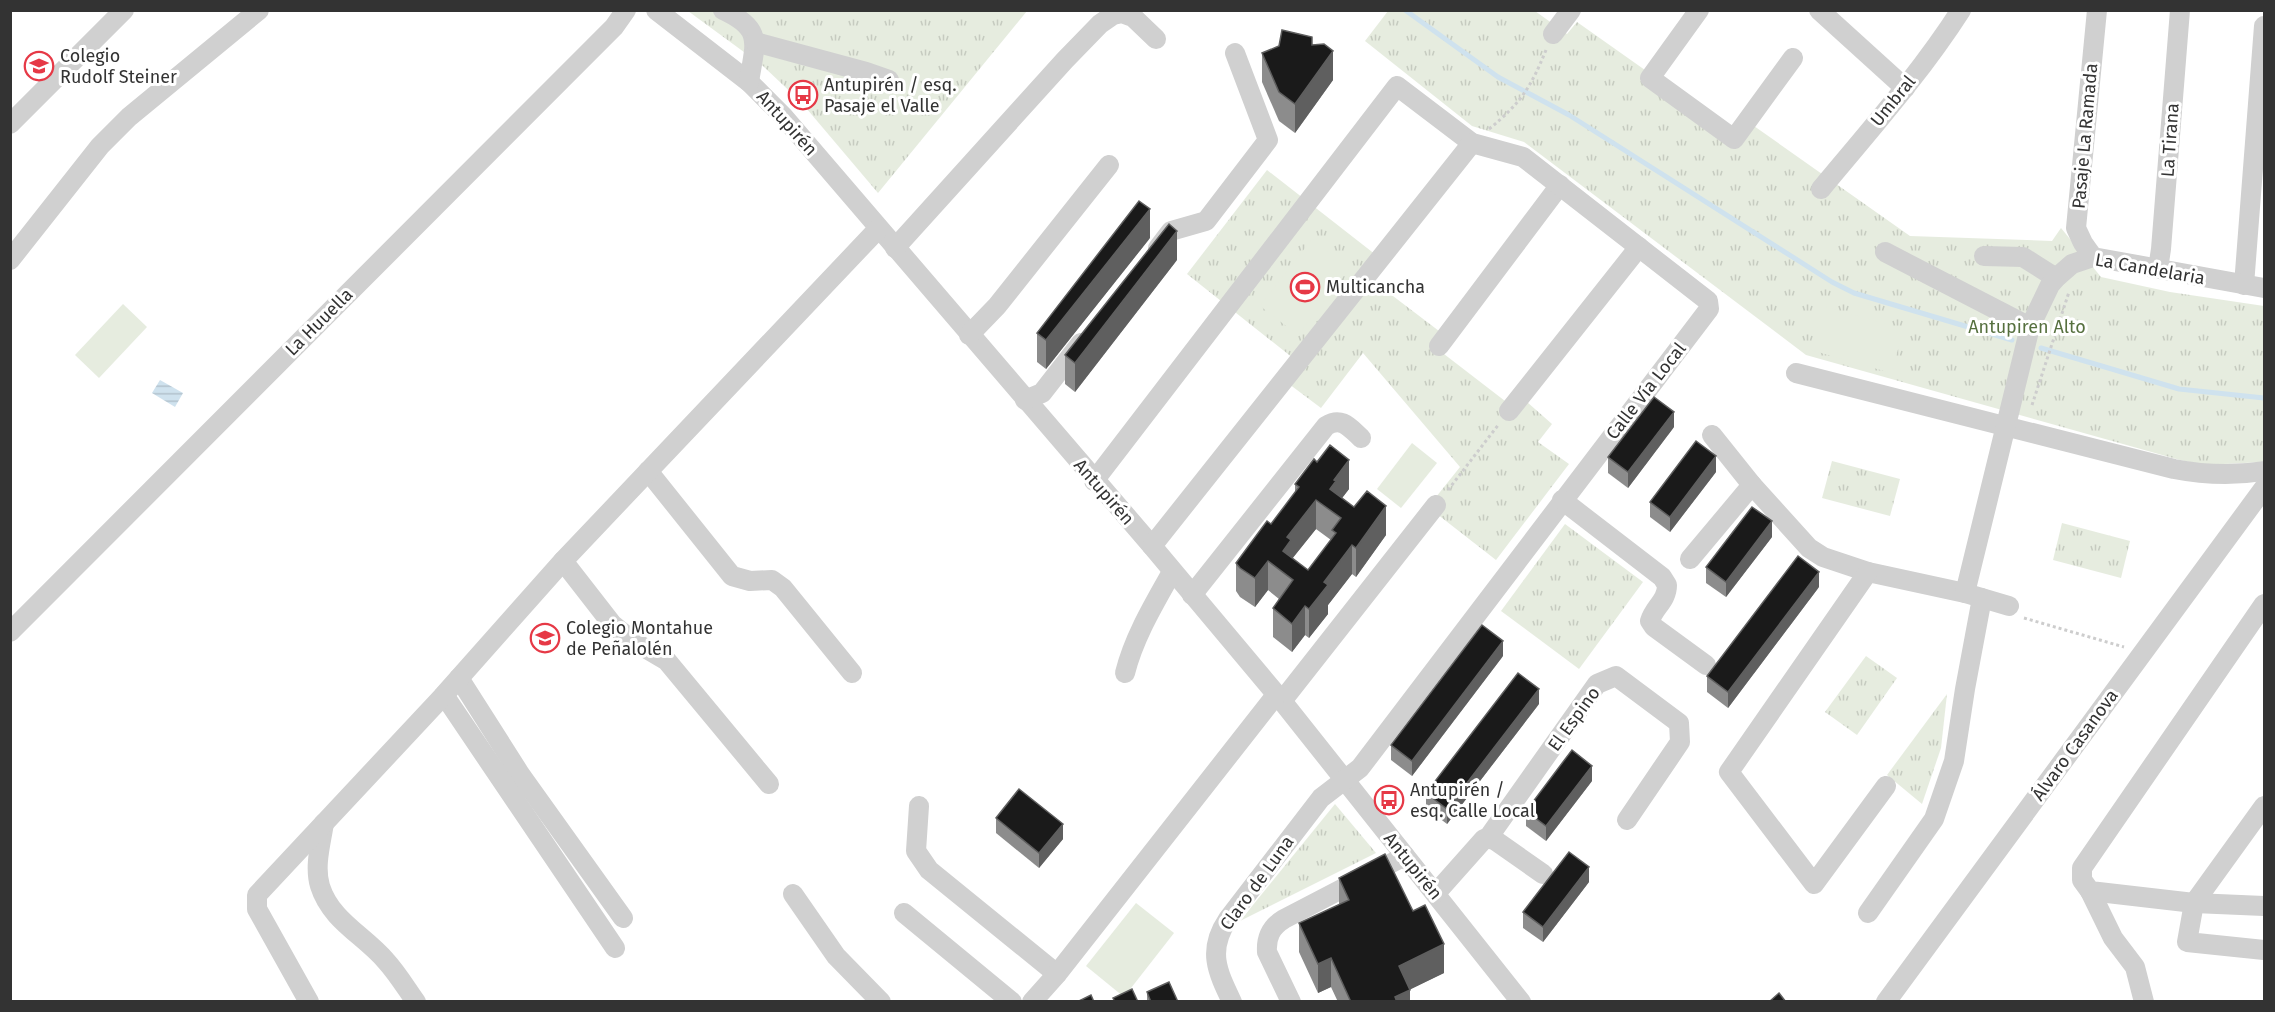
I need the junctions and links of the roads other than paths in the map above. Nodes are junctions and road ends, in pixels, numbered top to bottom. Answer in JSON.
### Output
{"nodes":[{"id":1,"x":124,"y":10,"type":"edge"},
{"id":2,"x":260,"y":10,"type":"edge"},
{"id":3,"x":626,"y":10,"type":"edge"},
{"id":4,"x":656,"y":10,"type":"edge"},
{"id":5,"x":723,"y":10,"type":"edge"},
{"id":6,"x":1571,"y":10,"type":"edge"},
{"id":7,"x":1699,"y":10,"type":"edge"},
{"id":8,"x":1819,"y":10,"type":"edge"},
{"id":9,"x":1961,"y":10,"type":"edge"},
{"id":10,"x":2097,"y":10,"type":"edge"},
{"id":11,"x":2180,"y":10,"type":"edge"},
{"id":12,"x":2265,"y":26,"type":"edge"},
{"id":13,"x":1553,"y":34,"type":"road end"},
{"id":14,"x":1156,"y":39,"type":"dead end"},
{"id":15,"x":755,"y":42,"type":"junction"},
{"id":16,"x":1235,"y":53,"type":"dead end"},
{"id":17,"x":1793,"y":58,"type":"dead end"},
{"id":18,"x":889,"y":80,"type":"dead end"},
{"id":19,"x":749,"y":82,"type":"junction"},
{"id":20,"x":1905,"y":88,"type":"junction"},
{"id":21,"x":10,"y":124,"type":"edge"},
{"id":22,"x":1472,"y":143,"type":"junction"},
{"id":23,"x":1109,"y":165,"type":"dead end"},
{"id":24,"x":1560,"y":184,"type":"junction"},
{"id":25,"x":1821,"y":189,"type":"dead end"},
{"id":26,"x":878,"y":229,"type":"junction"},
{"id":27,"x":1639,"y":247,"type":"junction"},
{"id":28,"x":896,"y":248,"type":"junction"},
{"id":29,"x":1885,"y":252,"type":"dead end"},
{"id":30,"x":1984,"y":256,"type":"dead end"},
{"id":31,"x":2093,"y":257,"type":"junction"},
{"id":32,"x":1150,"y":258,"type":"edge"},
{"id":33,"x":10,"y":260,"type":"edge"},
{"id":34,"x":2158,"y":269,"type":"junction"},
{"id":35,"x":2064,"y":280,"type":"junction"},
{"id":36,"x":2244,"y":285,"type":"junction"},
{"id":37,"x":2265,"y":288,"type":"edge"},
{"id":38,"x":2030,"y":327,"type":"junction"},
{"id":39,"x":1092,"y":330,"type":"edge"},
{"id":40,"x":969,"y":334,"type":"junction"},
{"id":41,"x":1439,"y":346,"type":"dead end"},
{"id":42,"x":1796,"y":373,"type":"dead end"},
{"id":43,"x":1025,"y":400,"type":"junction"},
{"id":44,"x":1509,"y":411,"type":"road end"},
{"id":45,"x":2006,"y":427,"type":"junction"},
{"id":46,"x":1712,"y":435,"type":"dead end"},
{"id":47,"x":1361,"y":438,"type":"dead end"},
{"id":48,"x":648,"y":471,"type":"junction"},
{"id":49,"x":2265,"y":471,"type":"edge"},
{"id":50,"x":1094,"y":481,"type":"junction"},
{"id":51,"x":1752,"y":485,"type":"junction"},
{"id":52,"x":2265,"y":488,"type":"edge"},
{"id":53,"x":1562,"y":500,"type":"junction"},
{"id":54,"x":1436,"y":505,"type":"road end"},
{"id":55,"x":1152,"y":546,"type":"junction"},
{"id":56,"x":1690,"y":559,"type":"dead end"},
{"id":57,"x":563,"y":561,"type":"junction"},
{"id":58,"x":1172,"y":572,"type":"junction"},
{"id":59,"x":1868,"y":572,"type":"junction"},
{"id":60,"x":1191,"y":595,"type":"junction"},
{"id":61,"x":1974,"y":595,"type":"junction"},
{"id":62,"x":2265,"y":604,"type":"edge"},
{"id":63,"x":2009,"y":606,"type":"road end"},
{"id":64,"x":10,"y":632,"type":"edge"},
{"id":65,"x":1706,"y":665,"type":"dead end"},
{"id":66,"x":852,"y":673,"type":"dead end"},
{"id":67,"x":1125,"y":673,"type":"dead end"},
{"id":68,"x":459,"y":678,"type":"junction"},
{"id":69,"x":444,"y":695,"type":"junction"},
{"id":70,"x":1279,"y":698,"type":"junction"},
{"id":71,"x":1344,"y":781,"type":"junction"},
{"id":72,"x":769,"y":784,"type":"dead end"},
{"id":73,"x":1886,"y":786,"type":"dead end"},
{"id":74,"x":919,"y":806,"type":"dead end"},
{"id":75,"x":2265,"y":806,"type":"edge"},
{"id":76,"x":1627,"y":820,"type":"dead end"},
{"id":77,"x":324,"y":823,"type":"junction"},
{"id":78,"x":1488,"y":838,"type":"junction"},
{"id":79,"x":1405,"y":856,"type":"junction"},
{"id":80,"x":1543,"y":874,"type":"dead end"},
{"id":81,"x":2090,"y":891,"type":"junction"},
{"id":82,"x":1436,"y":893,"type":"junction"},
{"id":83,"x":793,"y":894,"type":"dead end"},
{"id":84,"x":2194,"y":903,"type":"junction"},
{"id":85,"x":2265,"y":906,"type":"edge"},
{"id":86,"x":904,"y":913,"type":"dead end"},
{"id":87,"x":1868,"y":913,"type":"dead end"},
{"id":88,"x":623,"y":918,"type":"dead end"},
{"id":89,"x":615,"y":948,"type":"dead end"},
{"id":90,"x":2265,"y":950,"type":"edge"},
{"id":91,"x":1057,"y":974,"type":"junction"},
{"id":92,"x":309,"y":1002,"type":"edge"},
{"id":93,"x":416,"y":1002,"type":"edge"},
{"id":94,"x":881,"y":1002,"type":"edge"},
{"id":95,"x":1012,"y":1002,"type":"edge"},
{"id":96,"x":1032,"y":1002,"type":"edge"},
{"id":97,"x":1233,"y":1002,"type":"edge"},
{"id":98,"x":1291,"y":1002,"type":"edge"},
{"id":99,"x":1521,"y":1002,"type":"edge"},
{"id":100,"x":1886,"y":1002,"type":"edge"},
{"id":101,"x":2144,"y":1002,"type":"edge"}],
"edges":[{"from":1,"to":21,"type":"street"},
{"from":2,"to":33,"type":"street"},
{"from":3,"to":64,"type":"street","name":"La Huuella"},
{"from":4,"to":19,"type":"street","name":"Antupirén"},
{"from":5,"to":15,"type":"street"},
{"from":6,"to":13,"type":"street"},
{"from":7,"to":17,"type":"street"},
{"from":8,"to":20,"type":"street"},
{"from":9,"to":20,"type":"street","name":"Umbral"},
{"from":10,"to":31,"type":"street","name":"Pasaje La Ramada"},
{"from":11,"to":34,"type":"street","name":"La Tirana"},
{"from":12,"to":36,"type":"street"},
{"from":14,"to":28,"type":"street"},
{"from":15,"to":18,"type":"street"},
{"from":15,"to":19,"type":"street"},
{"from":16,"to":32,"type":"street"},
{"from":19,"to":26,"type":"street","name":"Antupirén"},
{"from":20,"to":25,"type":"street","name":"Umbral"},
{"from":22,"to":24,"type":"street","name":"Calle Vía Local"},
{"from":22,"to":50,"type":"street","name":"Calle Vía Local"},
{"from":22,"to":55,"type":"street"},
{"from":23,"to":40,"type":"street"},
{"from":24,"to":27,"type":"street","name":"Calle Vía Local"},
{"from":24,"to":41,"type":"street"},
{"from":26,"to":28,"type":"street","name":"Antupirén"},
{"from":26,"to":48,"type":"street"},
{"from":27,"to":44,"type":"street"},
{"from":27,"to":53,"type":"street","name":"Calle Vía Local"},
{"from":28,"to":40,"type":"street","name":"Antupirén"},
{"from":29,"to":38,"type":"street"},
{"from":30,"to":35,"type":"street"},
{"from":31,"to":34,"type":"street","name":"La Candelaria"},
{"from":31,"to":35,"type":"street","name":"La Candelaria"},
{"from":34,"to":36,"type":"street","name":"La Candelaria"},
{"from":35,"to":38,"type":"street","name":"La Candelaria"},
{"from":36,"to":37,"type":"street","name":"La Candelaria"},
{"from":38,"to":45,"type":"street","name":"La Candelaria"},
{"from":39,"to":43,"type":"street"},
{"from":40,"to":43,"type":"street","name":"Antupirén"},
{"from":42,"to":45,"type":"street"},
{"from":43,"to":50,"type":"street","name":"Antupirén"},
{"from":45,"to":49,"type":"street"},
{"from":45,"to":61,"type":"street","name":"La Candelaria"},
{"from":46,"to":51,"type":"street"},
{"from":47,"to":60,"type":"street"},
{"from":48,"to":57,"type":"street"},
{"from":48,"to":66,"type":"street"},
{"from":50,"to":55,"type":"street","name":"Antupirén"},
{"from":51,"to":56,"type":"street"},
{"from":51,"to":59,"type":"street"},
{"from":52,"to":100,"type":"street","name":"Álvaro Casanova"},
{"from":53,"to":65,"type":"street"},
{"from":53,"to":71,"type":"street","name":"Calle Vía Local"},
{"from":54,"to":70,"type":"street"},
{"from":55,"to":58,"type":"street","name":"Antupirén"},
{"from":57,"to":68,"type":"street"},
{"from":57,"to":72,"type":"street"},
{"from":58,"to":60,"type":"street","name":"Antupirén"},
{"from":58,"to":67,"type":"street"},
{"from":59,"to":61,"type":"street"},
{"from":59,"to":73,"type":"street"},
{"from":60,"to":70,"type":"street","name":"Antupirén"},
{"from":61,"to":63,"type":"street"},
{"from":61,"to":87,"type":"street","name":"La Candelaria"},
{"from":62,"to":81,"type":"street"},
{"from":68,"to":69,"type":"street"},
{"from":68,"to":88,"type":"street"},
{"from":69,"to":77,"type":"street"},
{"from":69,"to":89,"type":"street"},
{"from":70,"to":71,"type":"street","name":"Antupirén"},
{"from":70,"to":91,"type":"street"},
{"from":71,"to":79,"type":"street","name":"Antupirén"},
{"from":71,"to":97,"type":"street","name":"Claro de Luna"},
{"from":74,"to":91,"type":"street"},
{"from":75,"to":84,"type":"street"},
{"from":76,"to":78,"type":"street","name":"El Espino"},
{"from":77,"to":92,"type":"street"},
{"from":77,"to":93,"type":"street"},
{"from":78,"to":80,"type":"street"},
{"from":78,"to":82,"type":"street","name":"El Espino"},
{"from":79,"to":82,"type":"street","name":"Antupirén"},
{"from":79,"to":98,"type":"street"},
{"from":81,"to":84,"type":"street"},
{"from":81,"to":101,"type":"street"},
{"from":82,"to":99,"type":"street","name":"Antupirén"},
{"from":83,"to":94,"type":"street"},
{"from":84,"to":85,"type":"street"},
{"from":84,"to":90,"type":"street"},
{"from":86,"to":95,"type":"street"},
{"from":91,"to":96,"type":"street"}]}
